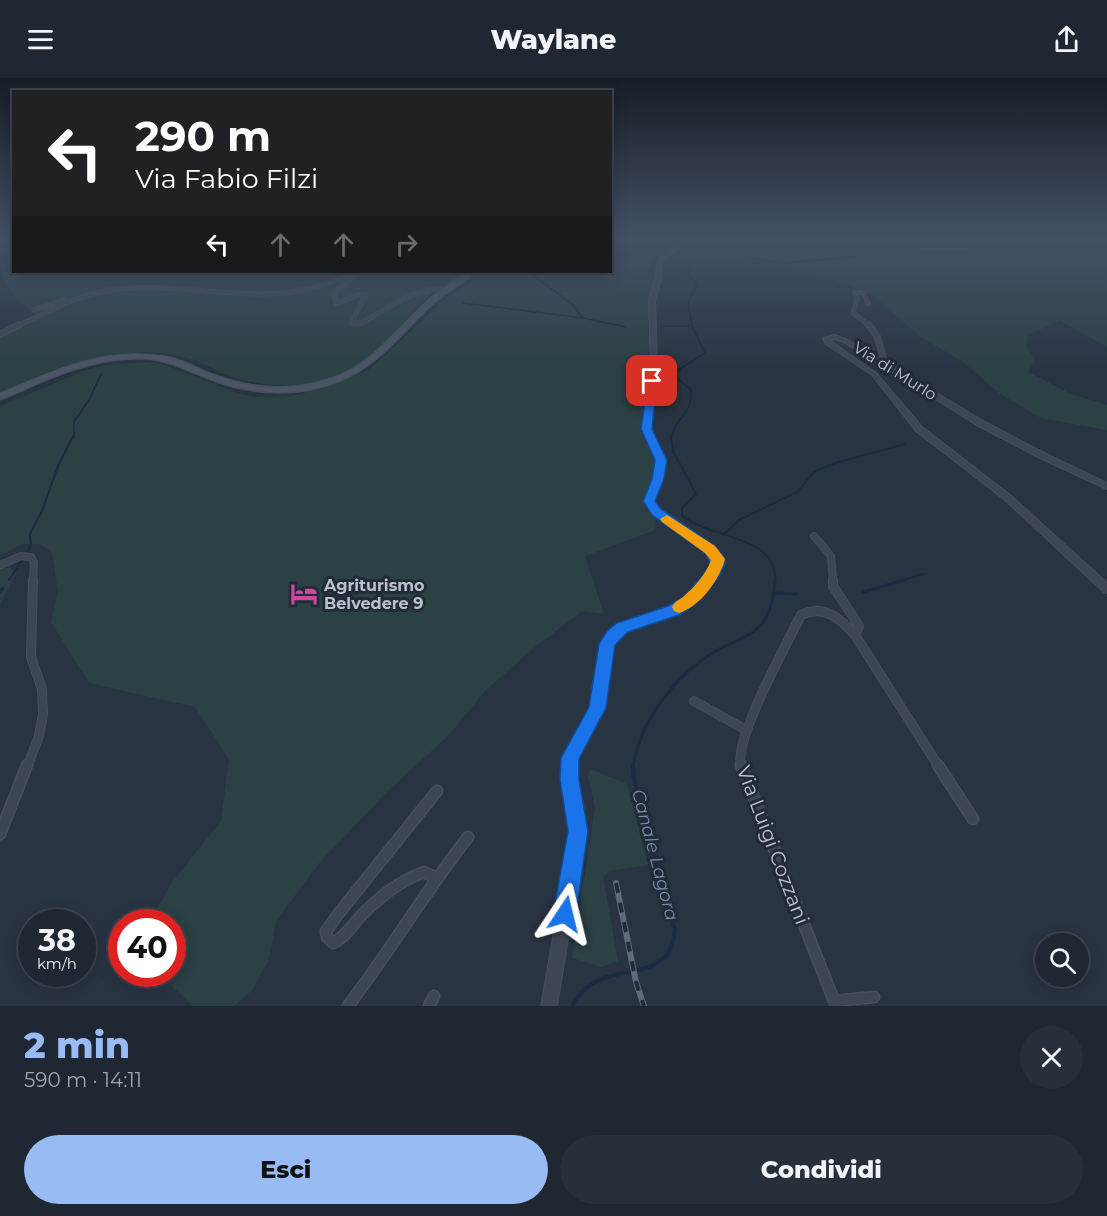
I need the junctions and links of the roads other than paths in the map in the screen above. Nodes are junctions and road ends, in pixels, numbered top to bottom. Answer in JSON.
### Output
{"nodes":[{"id":1,"x":325,"y":283,"type":"edge"},
{"id":2,"x":345,"y":283,"type":"edge"},
{"id":3,"x":455,"y":283,"type":"edge"},
{"id":4,"x":655,"y":283,"type":"edge"},
{"id":5,"x":446,"y":289,"type":"junction"},
{"id":6,"x":91,"y":294,"type":"junction"},
{"id":7,"x":868,"y":304,"type":"dead end"},
{"id":8,"x":34,"y":310,"type":"dead end"},
{"id":9,"x":0,"y":334,"type":"edge"},
{"id":10,"x":886,"y":367,"type":"junction"},
{"id":11,"x":0,"y":398,"type":"edge"},
{"id":12,"x":1107,"y":486,"type":"edge"},
{"id":13,"x":814,"y":536,"type":"dead end"},
{"id":14,"x":0,"y":565,"type":"edge"},
{"id":15,"x":1107,"y":589,"type":"edge"},
{"id":16,"x":855,"y":635,"type":"junction"},
{"id":17,"x":694,"y":700,"type":"dead end"},
{"id":18,"x":746,"y":730,"type":"junction"},
{"id":19,"x":437,"y":791,"type":"dead end"},
{"id":20,"x":973,"y":819,"type":"dead end"},
{"id":21,"x":0,"y":834,"type":"edge"},
{"id":22,"x":468,"y":837,"type":"dead end"},
{"id":23,"x":436,"y":878,"type":"junction"},
{"id":24,"x":874,"y":997,"type":"dead end"},
{"id":25,"x":835,"y":1004,"type":"edge"},
{"id":26,"x":348,"y":1006,"type":"edge"},
{"id":27,"x":549,"y":1006,"type":"edge"}],
"edges":[{"from":1,"to":6,"type":"street"},
{"from":2,"to":5,"type":"street"},
{"from":3,"to":5,"type":"main road"},
{"from":4,"to":27,"type":"street"},
{"from":5,"to":11,"type":"main road"},
{"from":6,"to":8,"type":"street"},
{"from":6,"to":9,"type":"street"},
{"from":7,"to":10,"type":"street"},
{"from":10,"to":12,"type":"street","name":"Via di Murlo"},
{"from":10,"to":15,"type":"street","name":"Via di Murlo"},
{"from":13,"to":16,"type":"street"},
{"from":14,"to":21,"type":"street"},
{"from":16,"to":18,"type":"street","name":"Via Luigi Cozzani"},
{"from":16,"to":20,"type":"street","name":"Via Luigi Cozzani"},
{"from":17,"to":18,"type":"street"},
{"from":18,"to":25,"type":"street","name":"Via Luigi Cozzani"},
{"from":19,"to":23,"type":"street"},
{"from":22,"to":23,"type":"street"},
{"from":23,"to":26,"type":"street"},
{"from":24,"to":25,"type":"street"}]}
